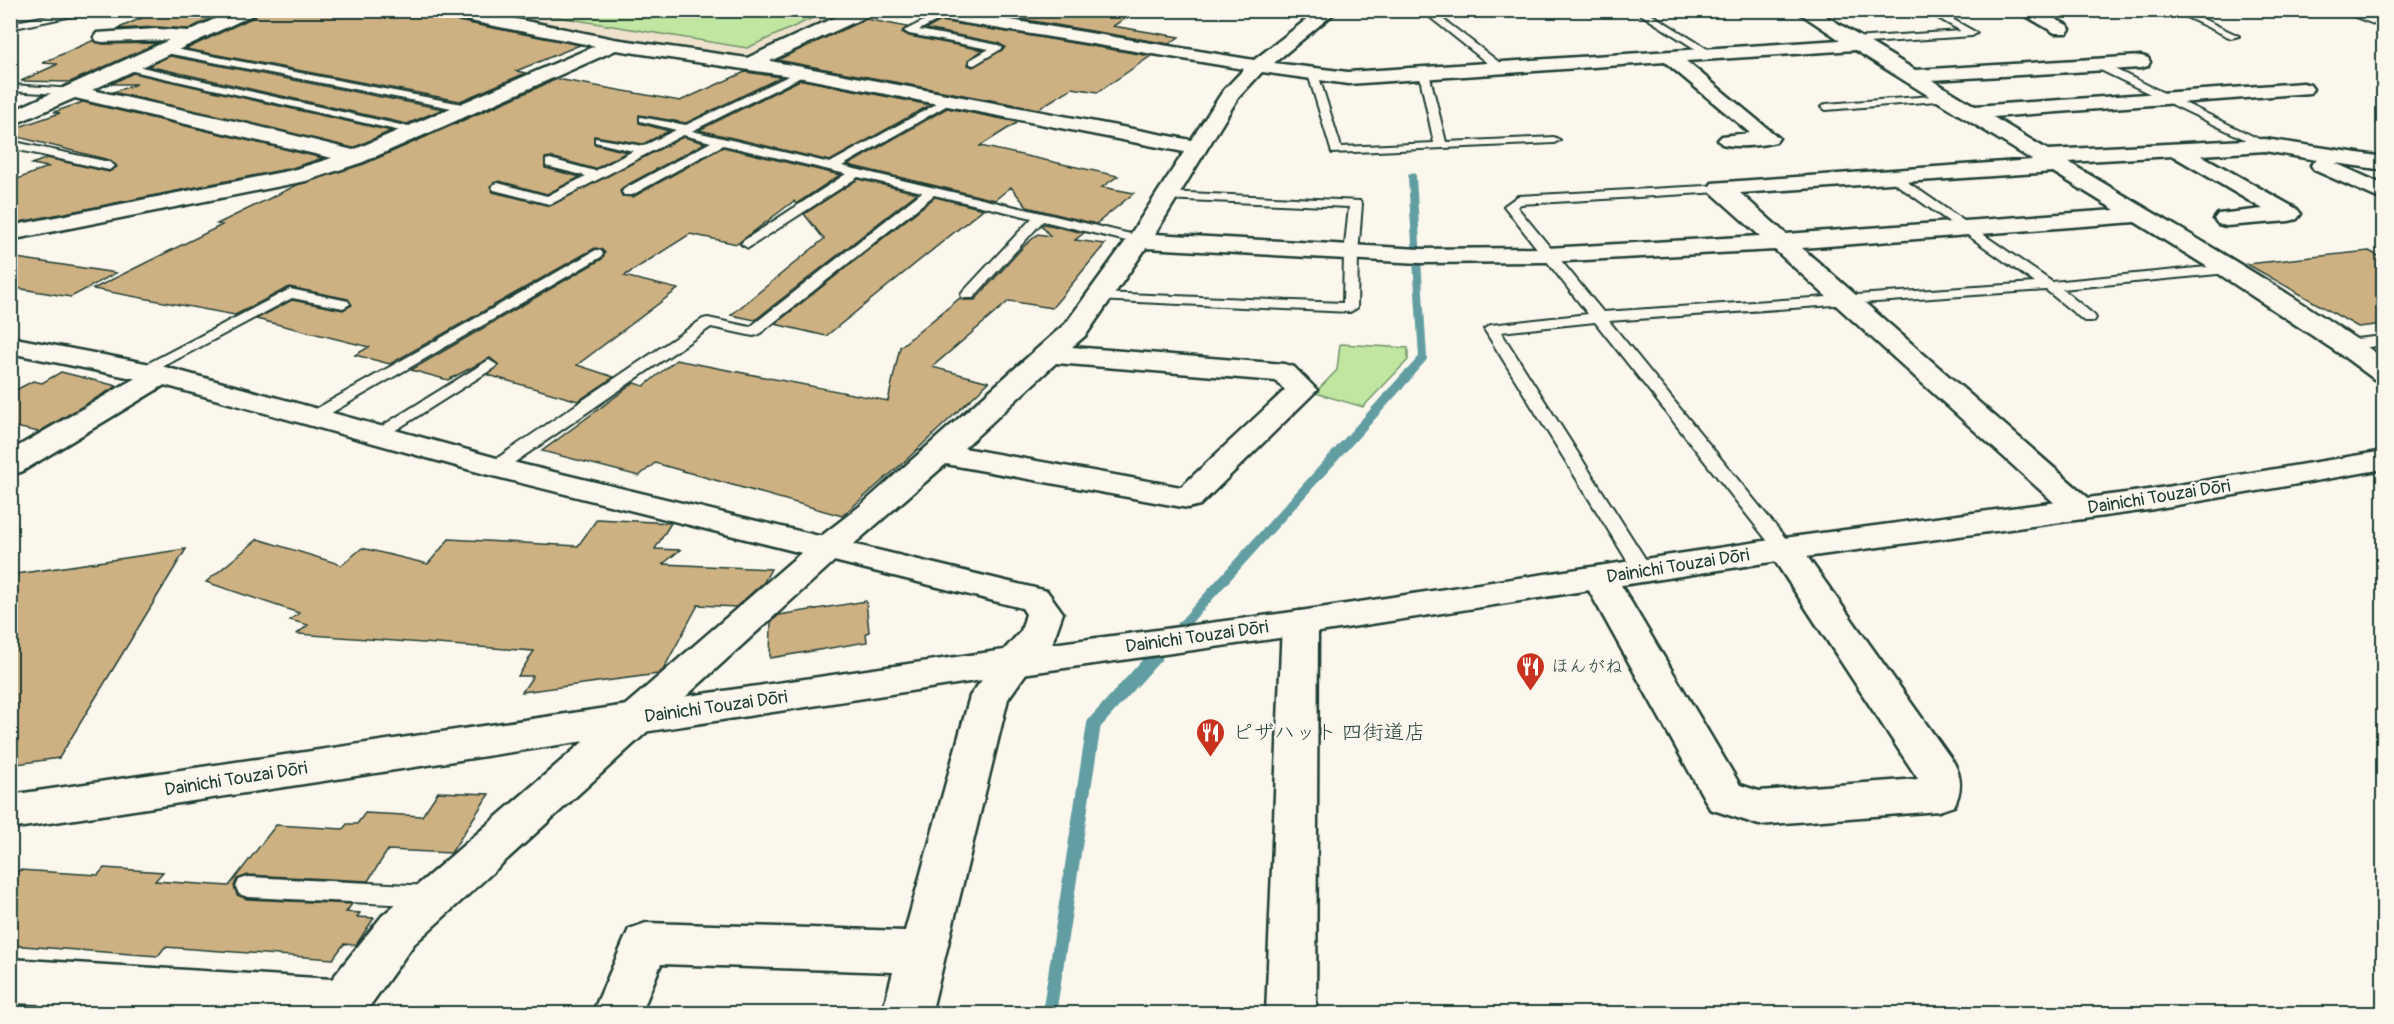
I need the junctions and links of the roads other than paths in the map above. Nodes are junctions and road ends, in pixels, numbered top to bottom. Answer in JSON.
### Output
{"nodes":[{"id":1,"x":97,"y":10,"type":"edge"},
{"id":2,"x":249,"y":10,"type":"edge"},
{"id":3,"x":453,"y":10,"type":"edge"},
{"id":4,"x":502,"y":10,"type":"edge"},
{"id":5,"x":866,"y":10,"type":"edge"},
{"id":6,"x":916,"y":10,"type":"edge"},
{"id":7,"x":1330,"y":10,"type":"edge"},
{"id":8,"x":1425,"y":10,"type":"edge"},
{"id":9,"x":1638,"y":10,"type":"edge"},
{"id":10,"x":1803,"y":10,"type":"edge"},
{"id":11,"x":1928,"y":10,"type":"edge"},
{"id":12,"x":2024,"y":10,"type":"edge"},
{"id":13,"x":2175,"y":10,"type":"edge"},
{"id":14,"x":2341,"y":10,"type":"edge"},
{"id":15,"x":941,"y":15,"type":"junction"},
{"id":16,"x":476,"y":17,"type":"junction"},
{"id":17,"x":2384,"y":25,"type":"edge"},
{"id":18,"x":10,"y":26,"type":"edge"},
{"id":19,"x":2061,"y":29,"type":"dead end"},
{"id":20,"x":195,"y":36,"type":"junction"},
{"id":21,"x":2234,"y":36,"type":"dead end"},
{"id":22,"x":103,"y":37,"type":"dead end"},
{"id":23,"x":1856,"y":42,"type":"junction"},
{"id":24,"x":615,"y":44,"type":"junction"},
{"id":25,"x":165,"y":50,"type":"junction"},
{"id":26,"x":1712,"y":54,"type":"junction"},
{"id":27,"x":1670,"y":57,"type":"junction"},
{"id":28,"x":974,"y":62,"type":"dead end"},
{"id":29,"x":2141,"y":62,"type":"dead end"},
{"id":30,"x":749,"y":64,"type":"junction"},
{"id":31,"x":2096,"y":64,"type":"junction"},
{"id":32,"x":1258,"y":66,"type":"junction"},
{"id":33,"x":128,"y":67,"type":"junction"},
{"id":34,"x":1500,"y":68,"type":"junction"},
{"id":35,"x":803,"y":72,"type":"junction"},
{"id":36,"x":1424,"y":73,"type":"junction"},
{"id":37,"x":1313,"y":74,"type":"junction"},
{"id":38,"x":1909,"y":76,"type":"junction"},
{"id":39,"x":10,"y":88,"type":"edge"},
{"id":40,"x":2303,"y":89,"type":"dead end"},
{"id":41,"x":76,"y":92,"type":"junction"},
{"id":42,"x":1945,"y":98,"type":"junction"},
{"id":43,"x":2166,"y":98,"type":"junction"},
{"id":44,"x":946,"y":101,"type":"junction"},
{"id":45,"x":1826,"y":107,"type":"dead end"},
{"id":46,"x":467,"y":108,"type":"junction"},
{"id":47,"x":1969,"y":112,"type":"junction"},
{"id":48,"x":644,"y":119,"type":"dead end"},
{"id":49,"x":10,"y":120,"type":"edge"},
{"id":50,"x":686,"y":130,"type":"junction"},
{"id":51,"x":414,"y":131,"type":"junction"},
{"id":52,"x":599,"y":140,"type":"dead end"},
{"id":53,"x":1729,"y":140,"type":"dead end"},
{"id":54,"x":722,"y":141,"type":"junction"},
{"id":55,"x":1554,"y":141,"type":"dead end"},
{"id":56,"x":10,"y":144,"type":"edge"},
{"id":57,"x":1441,"y":146,"type":"junction"},
{"id":58,"x":2274,"y":146,"type":"junction"},
{"id":59,"x":1197,"y":148,"type":"junction"},
{"id":60,"x":644,"y":150,"type":"junction"},
{"id":61,"x":2177,"y":150,"type":"junction"},
{"id":62,"x":355,"y":157,"type":"junction"},
{"id":63,"x":2048,"y":161,"type":"junction"},
{"id":64,"x":550,"y":163,"type":"dead end"},
{"id":65,"x":2384,"y":164,"type":"edge"},
{"id":66,"x":109,"y":166,"type":"dead end"},
{"id":67,"x":832,"y":167,"type":"junction"},
{"id":68,"x":856,"y":173,"type":"junction"},
{"id":69,"x":597,"y":175,"type":"junction"},
{"id":70,"x":1893,"y":176,"type":"junction"},
{"id":71,"x":498,"y":187,"type":"dead end"},
{"id":72,"x":1720,"y":188,"type":"junction"},
{"id":73,"x":932,"y":191,"type":"junction"},
{"id":74,"x":628,"y":192,"type":"dead end"},
{"id":75,"x":2382,"y":193,"type":"dead end"},
{"id":76,"x":1167,"y":196,"type":"junction"},
{"id":77,"x":2139,"y":215,"type":"junction"},
{"id":78,"x":1040,"y":217,"type":"junction"},
{"id":79,"x":2226,"y":219,"type":"dead end"},
{"id":80,"x":1967,"y":229,"type":"junction"},
{"id":81,"x":10,"y":233,"type":"edge"},
{"id":82,"x":1140,"y":240,"type":"junction"},
{"id":83,"x":1779,"y":242,"type":"junction"},
{"id":84,"x":748,"y":244,"type":"dead end"},
{"id":85,"x":596,"y":254,"type":"dead end"},
{"id":86,"x":1351,"y":254,"type":"junction"},
{"id":87,"x":1547,"y":255,"type":"junction"},
{"id":88,"x":2228,"y":269,"type":"junction"},
{"id":89,"x":2049,"y":286,"type":"junction"},
{"id":90,"x":968,"y":295,"type":"dead end"},
{"id":91,"x":1101,"y":297,"type":"junction"},
{"id":92,"x":1845,"y":300,"type":"junction"},
{"id":93,"x":343,"y":304,"type":"dead end"},
{"id":94,"x":1597,"y":317,"type":"junction"},
{"id":95,"x":2089,"y":318,"type":"dead end"},
{"id":96,"x":2384,"y":340,"type":"edge"},
{"id":97,"x":10,"y":345,"type":"edge"},
{"id":98,"x":2346,"y":345,"type":"junction"},
{"id":99,"x":1049,"y":354,"type":"junction"},
{"id":100,"x":489,"y":365,"type":"dead end"},
{"id":101,"x":153,"y":373,"type":"junction"},
{"id":102,"x":2384,"y":373,"type":"edge"},
{"id":103,"x":313,"y":417,"type":"junction"},
{"id":104,"x":377,"y":434,"type":"junction"},
{"id":105,"x":938,"y":453,"type":"junction"},
{"id":106,"x":2384,"y":460,"type":"edge"},
{"id":107,"x":10,"y":465,"type":"edge"},
{"id":108,"x":496,"y":467,"type":"junction"},
{"id":109,"x":2081,"y":509,"type":"junction"},
{"id":110,"x":828,"y":548,"type":"junction"},
{"id":111,"x":1784,"y":549,"type":"junction"},
{"id":112,"x":1643,"y":571,"type":"junction"},
{"id":113,"x":1600,"y":578,"type":"junction"},
{"id":114,"x":1300,"y":623,"type":"junction"},
{"id":115,"x":1015,"y":662,"type":"junction"},
{"id":116,"x":637,"y":718,"type":"junction"},
{"id":117,"x":10,"y":813,"type":"edge"},
{"id":118,"x":248,"y":887,"type":"dead end"},
{"id":119,"x":436,"y":896,"type":"junction"},
{"id":120,"x":921,"y":952,"type":"junction"},
{"id":121,"x":10,"y":981,"type":"edge"},
{"id":122,"x":71,"y":999,"type":"edge"},
{"id":123,"x":339,"y":1008,"type":"edge"},
{"id":124,"x":616,"y":1014,"type":"edge"},
{"id":125,"x":906,"y":1014,"type":"edge"},
{"id":126,"x":1291,"y":1014,"type":"edge"}],
"edges":[{"from":1,"to":18,"type":"lane"},
{"from":2,"to":20,"type":"street"},
{"from":3,"to":16,"type":"street"},
{"from":4,"to":16,"type":"lane"},
{"from":5,"to":30,"type":"street"},
{"from":6,"to":15,"type":"street"},
{"from":7,"to":32,"type":"street"},
{"from":8,"to":34,"type":"lane"},
{"from":9,"to":26,"type":"lane"},
{"from":10,"to":23,"type":"street"},
{"from":11,"to":23,"type":"lane"},
{"from":12,"to":19,"type":"street"},
{"from":13,"to":21,"type":"lane"},
{"from":14,"to":17,"type":"lane"},
{"from":15,"to":28,"type":"lane"},
{"from":15,"to":32,"type":"street"},
{"from":16,"to":24,"type":"street"},
{"from":20,"to":22,"type":"street"},
{"from":20,"to":25,"type":"street"},
{"from":23,"to":26,"type":"street"},
{"from":23,"to":38,"type":"street"},
{"from":24,"to":30,"type":"street"},
{"from":24,"to":46,"type":"street"},
{"from":25,"to":33,"type":"street"},
{"from":25,"to":46,"type":"lane"},
{"from":26,"to":27,"type":"street"},
{"from":27,"to":34,"type":"street"},
{"from":27,"to":53,"type":"street"},
{"from":29,"to":31,"type":"street"},
{"from":30,"to":35,"type":"street"},
{"from":31,"to":38,"type":"street"},
{"from":31,"to":43,"type":"lane"},
{"from":32,"to":37,"type":"street"},
{"from":32,"to":59,"type":"street"},
{"from":33,"to":41,"type":"street"},
{"from":33,"to":51,"type":"lane"},
{"from":34,"to":36,"type":"street"},
{"from":35,"to":44,"type":"street"},
{"from":35,"to":50,"type":"lane"},
{"from":36,"to":37,"type":"street"},
{"from":36,"to":57,"type":"lane"},
{"from":37,"to":57,"type":"lane"},
{"from":38,"to":42,"type":"street"},
{"from":39,"to":41,"type":"lane"},
{"from":40,"to":43,"type":"street"},
{"from":41,"to":49,"type":"street"},
{"from":41,"to":62,"type":"street"},
{"from":42,"to":45,"type":"lane"},
{"from":42,"to":47,"type":"street"},
{"from":43,"to":47,"type":"street"},
{"from":43,"to":58,"type":"lane"},
{"from":44,"to":59,"type":"street"},
{"from":44,"to":67,"type":"lane"},
{"from":46,"to":51,"type":"street"},
{"from":47,"to":63,"type":"street"},
{"from":48,"to":50,"type":"lane"},
{"from":50,"to":54,"type":"lane"},
{"from":50,"to":60,"type":"lane"},
{"from":51,"to":62,"type":"street"},
{"from":52,"to":60,"type":"lane"},
{"from":54,"to":67,"type":"lane"},
{"from":54,"to":74,"type":"lane"},
{"from":55,"to":57,"type":"lane"},
{"from":56,"to":66,"type":"lane"},
{"from":58,"to":61,"type":"street"},
{"from":58,"to":65,"type":"street"},
{"from":58,"to":75,"type":"street"},
{"from":59,"to":76,"type":"street"},
{"from":60,"to":69,"type":"lane"},
{"from":61,"to":63,"type":"street"},
{"from":61,"to":79,"type":"street"},
{"from":62,"to":81,"type":"street"},
{"from":63,"to":70,"type":"street"},
{"from":63,"to":77,"type":"street"},
{"from":64,"to":69,"type":"lane"},
{"from":67,"to":68,"type":"lane"},
{"from":68,"to":73,"type":"lane"},
{"from":68,"to":84,"type":"lane"},
{"from":69,"to":71,"type":"lane"},
{"from":70,"to":72,"type":"street"},
{"from":70,"to":80,"type":"lane"},
{"from":72,"to":83,"type":"street"},
{"from":72,"to":87,"type":"lane"},
{"from":73,"to":78,"type":"lane"},
{"from":73,"to":108,"type":"lane"},
{"from":76,"to":82,"type":"street"},
{"from":76,"to":86,"type":"lane"},
{"from":77,"to":80,"type":"street"},
{"from":77,"to":88,"type":"street"},
{"from":78,"to":82,"type":"lane"},
{"from":78,"to":90,"type":"lane"},
{"from":80,"to":83,"type":"street"},
{"from":80,"to":89,"type":"lane"},
{"from":82,"to":86,"type":"street"},
{"from":82,"to":91,"type":"street"},
{"from":83,"to":87,"type":"street"},
{"from":83,"to":92,"type":"street"},
{"from":85,"to":103,"type":"lane"},
{"from":86,"to":87,"type":"street"},
{"from":86,"to":91,"type":"lane"},
{"from":87,"to":94,"type":"lane"},
{"from":88,"to":89,"type":"lane"},
{"from":88,"to":98,"type":"street"},
{"from":89,"to":92,"type":"lane"},
{"from":89,"to":95,"type":"lane"},
{"from":91,"to":99,"type":"street"},
{"from":92,"to":94,"type":"lane"},
{"from":92,"to":109,"type":"street"},
{"from":93,"to":101,"type":"lane"},
{"from":94,"to":111,"type":"lane"},
{"from":94,"to":112,"type":"lane"},
{"from":96,"to":98,"type":"lane"},
{"from":97,"to":101,"type":"street"},
{"from":98,"to":102,"type":"street"},
{"from":99,"to":105,"type":"street"},
{"from":99,"to":105,"type":"street"},
{"from":100,"to":104,"type":"lane"},
{"from":101,"to":103,"type":"street"},
{"from":101,"to":107,"type":"street"},
{"from":103,"to":104,"type":"street"},
{"from":104,"to":108,"type":"street"},
{"from":105,"to":110,"type":"street"},
{"from":106,"to":109,"type":"street","name":"Dainichi Touzai Dōri"},
{"from":108,"to":110,"type":"street"},
{"from":109,"to":111,"type":"street","name":"Dainichi Touzai Dōri"},
{"from":110,"to":115,"type":"street"},
{"from":110,"to":116,"type":"street"},
{"from":111,"to":112,"type":"street","name":"Dainichi Touzai Dōri"},
{"from":111,"to":113,"type":"street"},
{"from":112,"to":113,"type":"street","name":"Dainichi Touzai Dōri"},
{"from":113,"to":114,"type":"street","name":"Dainichi Touzai Dōri"},
{"from":114,"to":115,"type":"street","name":"Dainichi Touzai Dōri"},
{"from":114,"to":126,"type":"street"},
{"from":115,"to":116,"type":"street","name":"Dainichi Touzai Dōri"},
{"from":115,"to":120,"type":"street"},
{"from":116,"to":117,"type":"street","name":"Dainichi Touzai Dōri"},
{"from":116,"to":119,"type":"street"},
{"from":118,"to":119,"type":"lane"},
{"from":119,"to":123,"type":"street"},
{"from":120,"to":124,"type":"street"},
{"from":120,"to":125,"type":"street"},
{"from":121,"to":122,"type":"street"},
{"from":122,"to":123,"type":"street"}]}
